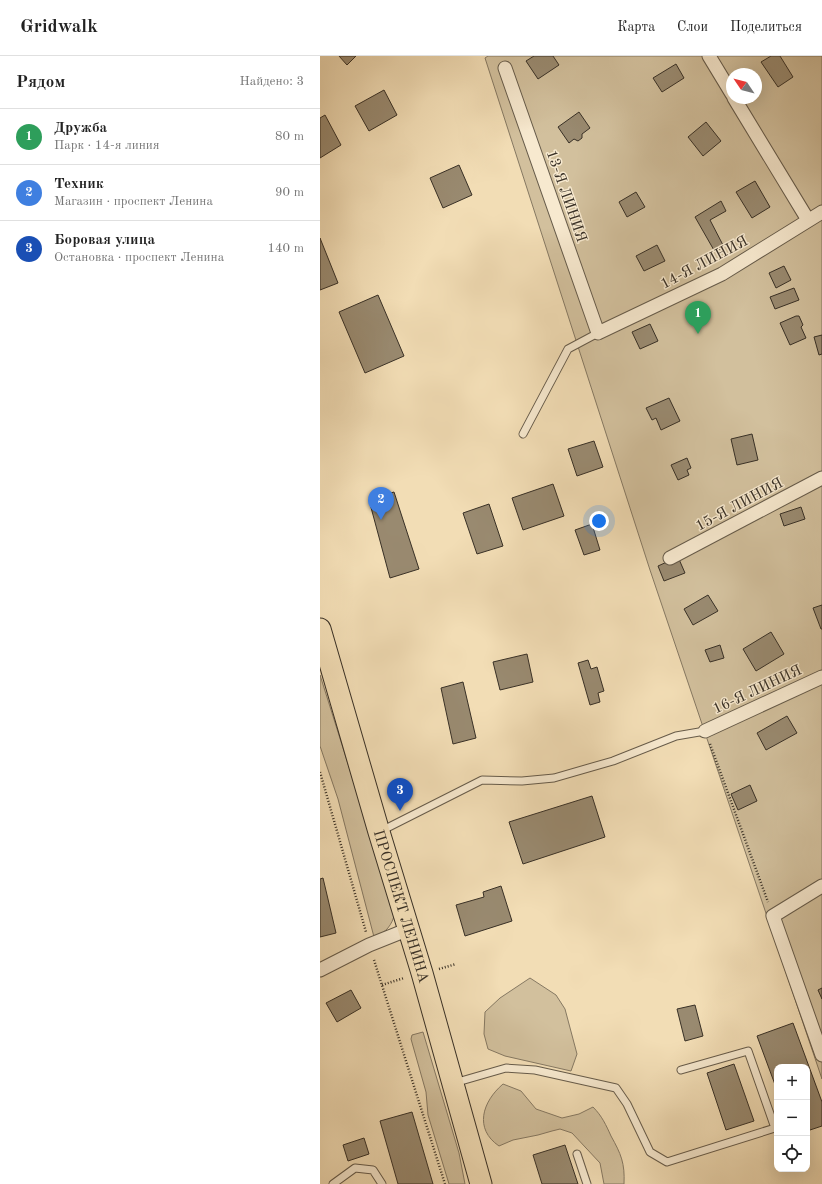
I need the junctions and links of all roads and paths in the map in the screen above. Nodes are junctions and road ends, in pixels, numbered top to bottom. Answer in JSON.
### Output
{"nodes":[{"id":1,"x":709,"y":56,"type":"edge"},
{"id":2,"x":505,"y":68,"type":"dead end"},
{"id":3,"x":726,"y":84,"type":"edge"},
{"id":4,"x":738,"y":104,"type":"edge"},
{"id":5,"x":822,"y":212,"type":"edge"},
{"id":6,"x":808,"y":220,"type":"junction"},
{"id":7,"x":598,"y":334,"type":"junction"},
{"id":8,"x":523,"y":434,"type":"dead end"},
{"id":9,"x":822,"y":478,"type":"edge"},
{"id":10,"x":670,"y":558,"type":"dead end"},
{"id":11,"x":320,"y":629,"type":"edge"},
{"id":12,"x":822,"y":677,"type":"edge"},
{"id":13,"x":705,"y":731,"type":"junction"},
{"id":14,"x":320,"y":772,"type":"edge"},
{"id":15,"x":379,"y":832,"type":"junction"},
{"id":16,"x":822,"y":886,"type":"edge"},
{"id":17,"x":773,"y":916,"type":"junction"},
{"id":18,"x":409,"y":929,"type":"junction"},
{"id":19,"x":369,"y":945,"type":"junction"},
{"id":20,"x":456,"y":964,"type":"dead end"},
{"id":21,"x":436,"y":969,"type":"dead end"},
{"id":22,"x":320,"y":970,"type":"edge"},
{"id":23,"x":405,"y":978,"type":"dead end"},
{"id":24,"x":382,"y":985,"type":"junction"},
{"id":25,"x":822,"y":1055,"type":"edge"},
{"id":26,"x":681,"y":1070,"type":"dead end"},
{"id":27,"x":453,"y":1083,"type":"junction"},
{"id":28,"x":578,"y":1154,"type":"dead end"},
{"id":29,"x":332,"y":1184,"type":"edge"},
{"id":30,"x":382,"y":1184,"type":"edge"},
{"id":31,"x":445,"y":1184,"type":"edge"},
{"id":32,"x":482,"y":1184,"type":"edge"},
{"id":33,"x":587,"y":1184,"type":"edge"}],
"edges":[{"from":1,"to":3,"type":"street"},
{"from":2,"to":7,"type":"street","name":"13-Я ЛИНИЯ"},
{"from":4,"to":6,"type":"street"},
{"from":5,"to":6,"type":"street","name":"14-Я ЛИНИЯ"},
{"from":6,"to":7,"type":"street","name":"14-Я ЛИНИЯ"},
{"from":7,"to":8,"type":"lane"},
{"from":9,"to":10,"type":"street","name":"15-Я ЛИНИЯ"},
{"from":11,"to":15,"type":"main road","name":"ПРОСПЕКТ ЛЕНИНА"},
{"from":12,"to":13,"type":"street","name":"16-Я ЛИНИЯ"},
{"from":13,"to":15,"type":"lane"},
{"from":13,"to":17,"type":"path"},
{"from":14,"to":19,"type":"path"},
{"from":15,"to":18,"type":"main road","name":"ПРОСПЕКТ ЛЕНИНА"},
{"from":16,"to":17,"type":"street"},
{"from":17,"to":25,"type":"street"},
{"from":18,"to":19,"type":"street"},
{"from":18,"to":27,"type":"main road","name":"ПРОСПЕКТ ЛЕНИНА"},
{"from":19,"to":22,"type":"street"},
{"from":19,"to":24,"type":"path"},
{"from":20,"to":21,"type":"path"},
{"from":23,"to":24,"type":"path"},
{"from":24,"to":31,"type":"path"},
{"from":26,"to":27,"type":"lane"},
{"from":27,"to":32,"type":"main road","name":"ПРОСПЕКТ ЛЕНИНА"},
{"from":28,"to":33,"type":"lane"},
{"from":29,"to":30,"type":"lane"}]}
